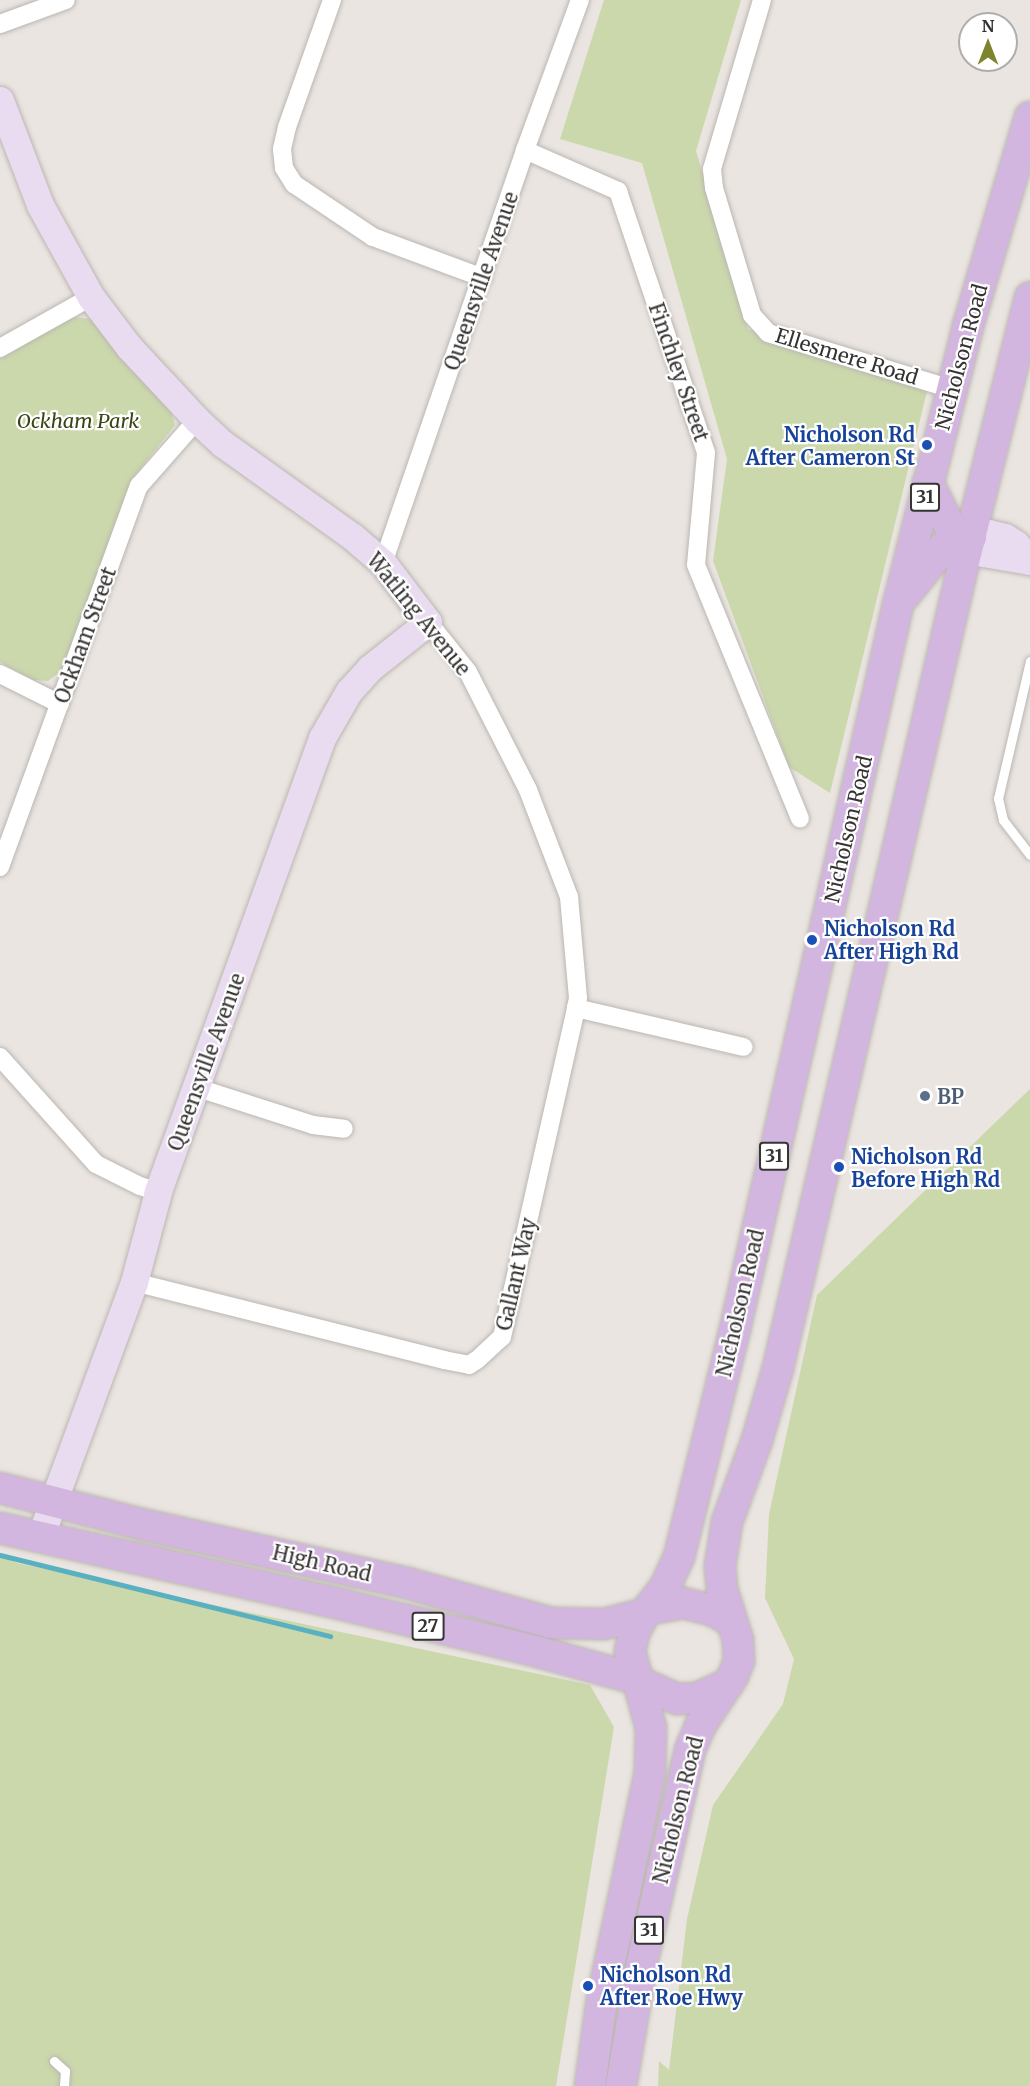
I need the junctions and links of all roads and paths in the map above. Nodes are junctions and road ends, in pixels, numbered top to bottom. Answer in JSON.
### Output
{"nodes":[{"id":1,"x":66,"y":0,"type":"edge"},
{"id":2,"x":332,"y":0,"type":"edge"},
{"id":3,"x":580,"y":0,"type":"edge"},
{"id":4,"x":762,"y":0,"type":"edge"},
{"id":5,"x":0,"y":24,"type":"edge"},
{"id":6,"x":0,"y":100,"type":"edge"},
{"id":7,"x":1030,"y":117,"type":"edge"},
{"id":8,"x":525,"y":150,"type":"junction"},
{"id":9,"x":483,"y":278,"type":"junction"},
{"id":10,"x":92,"y":297,"type":"junction"},
{"id":11,"x":1030,"y":297,"type":"edge"},
{"id":12,"x":0,"y":348,"type":"edge"},
{"id":13,"x":951,"y":389,"type":"junction"},
{"id":14,"x":197,"y":420,"type":"junction"},
{"id":15,"x":928,"y":482,"type":"junction"},
{"id":16,"x":971,"y":537,"type":"junction"},
{"id":17,"x":1030,"y":561,"type":"edge"},
{"id":18,"x":383,"y":563,"type":"junction"},
{"id":19,"x":898,"y":605,"type":"junction"},
{"id":20,"x":428,"y":622,"type":"junction"},
{"id":21,"x":1030,"y":662,"type":"edge"},
{"id":22,"x":0,"y":675,"type":"edge"},
{"id":23,"x":1025,"y":699,"type":"edge"},
{"id":24,"x":60,"y":704,"type":"junction"},
{"id":25,"x":800,"y":819,"type":"dead end"},
{"id":26,"x":1030,"y":855,"type":"edge"},
{"id":27,"x":0,"y":867,"type":"edge"},
{"id":28,"x":576,"y":1008,"type":"junction"},
{"id":29,"x":744,"y":1047,"type":"dead end"},
{"id":30,"x":0,"y":1057,"type":"edge"},
{"id":31,"x":198,"y":1088,"type":"junction"},
{"id":32,"x":344,"y":1129,"type":"dead end"},
{"id":33,"x":158,"y":1192,"type":"junction"},
{"id":34,"x":134,"y":1282,"type":"junction"},
{"id":35,"x":0,"y":1488,"type":"edge"},
{"id":36,"x":52,"y":1502,"type":"junction"},
{"id":37,"x":0,"y":1528,"type":"edge"},
{"id":38,"x":40,"y":1537,"type":"junction"},
{"id":39,"x":647,"y":1611,"type":"junction"},
{"id":40,"x":731,"y":1621,"type":"junction"},
{"id":41,"x":638,"y":1681,"type":"junction"},
{"id":42,"x":728,"y":1684,"type":"junction"},
{"id":43,"x":54,"y":2061,"type":"dead end"},
{"id":44,"x":64,"y":2086,"type":"edge"},
{"id":45,"x":590,"y":2086,"type":"edge"},
{"id":46,"x":621,"y":2086,"type":"edge"}],
"edges":[{"from":1,"to":5,"type":"street"},
{"from":2,"to":9,"type":"street"},
{"from":3,"to":8,"type":"street","name":"Queensville Avenue"},
{"from":4,"to":13,"type":"street","name":"Ellesmere Road"},
{"from":6,"to":10,"type":"street","name":"Watling Avenue"},
{"from":7,"to":13,"type":"main road","name":"Nicholson Road","number":"31"},
{"from":8,"to":9,"type":"street","name":"Queensville Avenue"},
{"from":8,"to":25,"type":"street","name":"Finchley Street"},
{"from":9,"to":18,"type":"street","name":"Queensville Avenue"},
{"from":10,"to":12,"type":"street"},
{"from":10,"to":14,"type":"street","name":"Watling Avenue"},
{"from":11,"to":16,"type":"main road","name":"Nicholson Road","number":"31"},
{"from":13,"to":15,"type":"main road","name":"Nicholson Road","number":"31"},
{"from":14,"to":18,"type":"street","name":"Watling Avenue"},
{"from":14,"to":24,"type":"street","name":"Ockham Street"},
{"from":15,"to":16,"type":"main road"},
{"from":15,"to":19,"type":"main road","name":"Nicholson Road","number":"31"},
{"from":16,"to":17,"type":"street"},
{"from":16,"to":19,"type":"main road"},
{"from":16,"to":40,"type":"main road","name":"Nicholson Road","number":"31"},
{"from":18,"to":20,"type":"street","name":"Watling Avenue"},
{"from":19,"to":39,"type":"main road","name":"Nicholson Road","number":"31"},
{"from":20,"to":28,"type":"street","name":"Watling Avenue"},
{"from":20,"to":31,"type":"street","name":"Queensville Avenue"},
{"from":21,"to":23,"type":"lane"},
{"from":22,"to":24,"type":"street"},
{"from":23,"to":26,"type":"lane"},
{"from":24,"to":27,"type":"street","name":"Ockham Street"},
{"from":28,"to":29,"type":"street"},
{"from":28,"to":34,"type":"street","name":"Gallant Way"},
{"from":30,"to":33,"type":"street"},
{"from":31,"to":32,"type":"street"},
{"from":31,"to":33,"type":"street","name":"Queensville Avenue"},
{"from":33,"to":34,"type":"street","name":"Queensville Avenue"},
{"from":34,"to":36,"type":"street","name":"Queensville Avenue"},
{"from":35,"to":36,"type":"main road","name":"High Road","number":"27"},
{"from":36,"to":38,"type":"street","name":"Queensville Avenue"},
{"from":36,"to":39,"type":"main road","name":"High Road","number":"27"},
{"from":37,"to":38,"type":"main road","name":"High Road","number":"27"},
{"from":38,"to":41,"type":"main road","name":"High Road","number":"27"},
{"from":39,"to":40,"type":"main road"},
{"from":39,"to":41,"type":"main road","name":"Nicholson Road","number":"31"},
{"from":40,"to":42,"type":"main road","name":"Nicholson Road","number":"31"},
{"from":41,"to":42,"type":"main road"},
{"from":41,"to":45,"type":"main road","name":"Nicholson Road","number":"31"},
{"from":42,"to":46,"type":"main road","name":"Nicholson Road","number":"31"},
{"from":43,"to":44,"type":"lane"}]}
